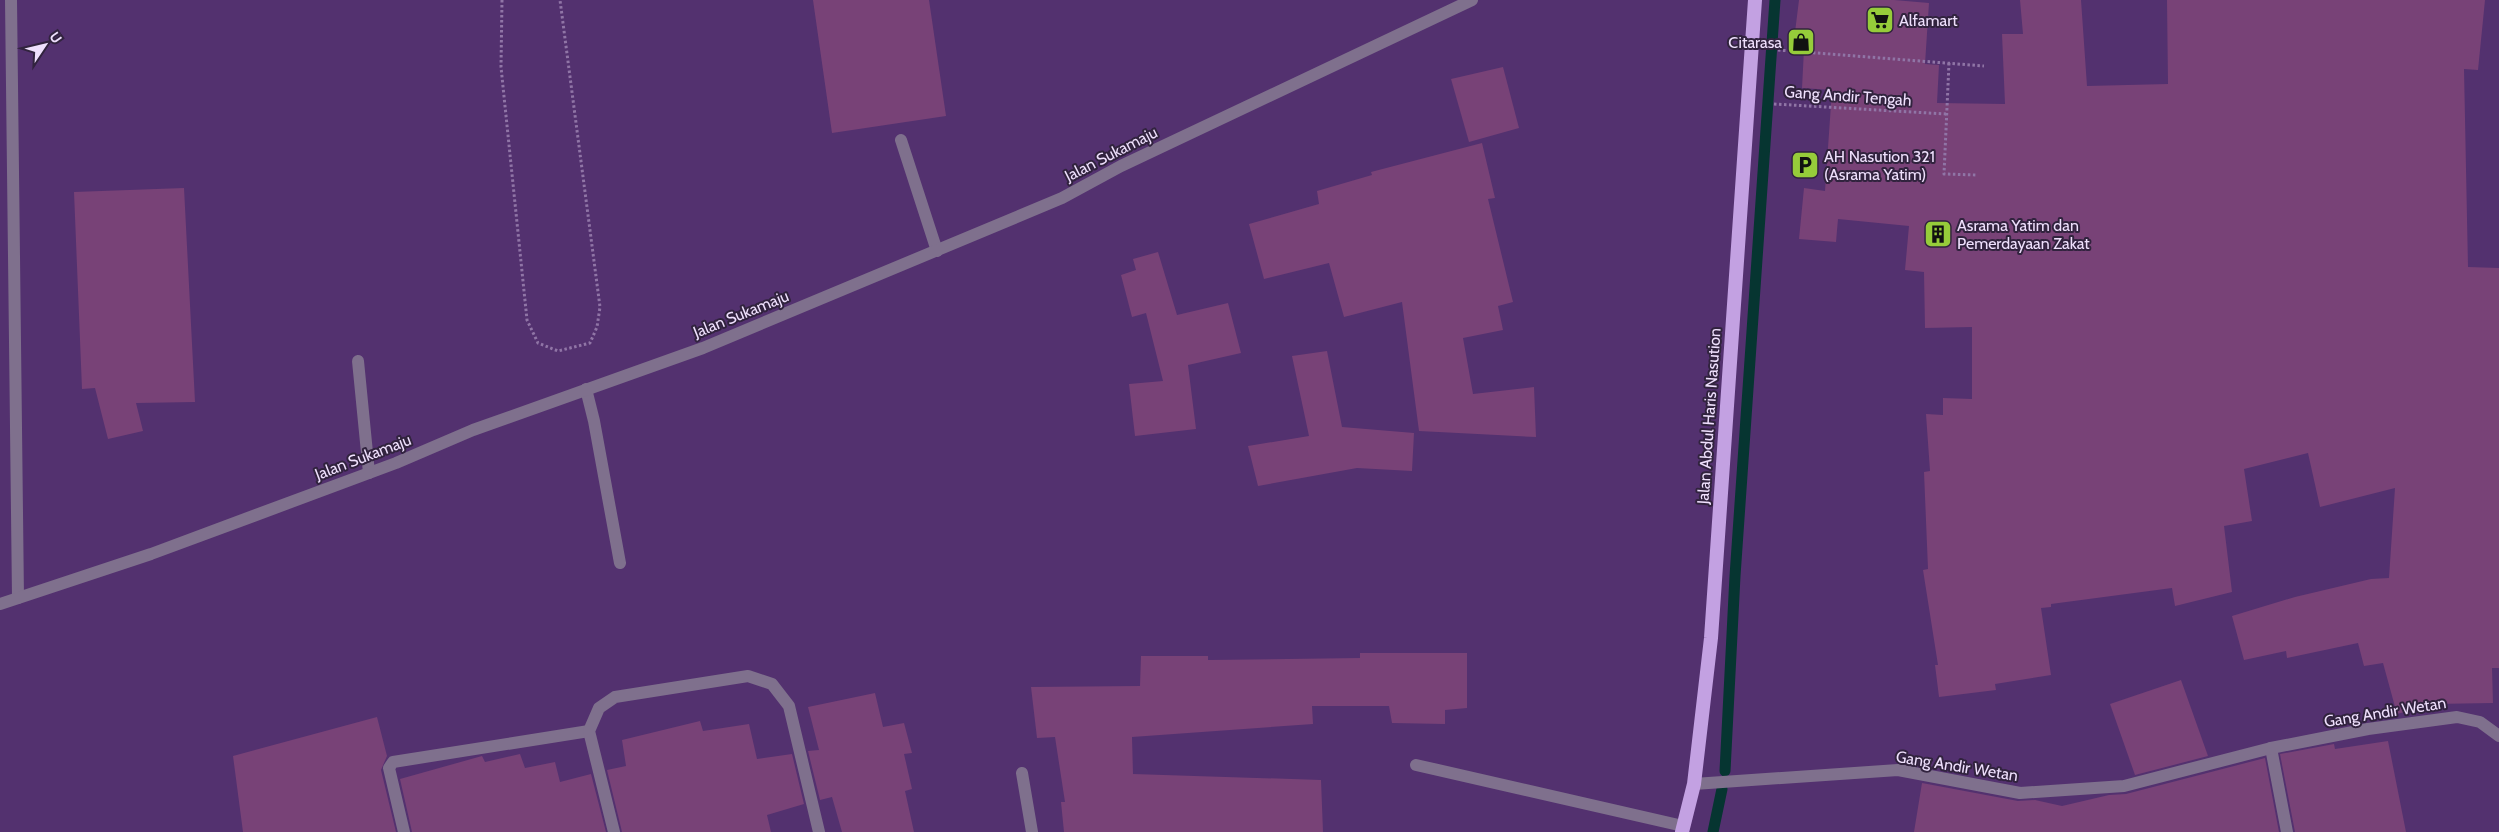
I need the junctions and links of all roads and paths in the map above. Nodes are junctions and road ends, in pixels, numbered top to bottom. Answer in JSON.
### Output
{"nodes":[{"id":1,"x":11,"y":0,"type":"edge"},
{"id":2,"x":502,"y":0,"type":"edge"},
{"id":3,"x":560,"y":0,"type":"edge"},
{"id":4,"x":1472,"y":0,"type":"edge"},
{"id":5,"x":1755,"y":0,"type":"edge"},
{"id":6,"x":1752,"y":48,"type":"junction"},
{"id":7,"x":1949,"y":63,"type":"junction"},
{"id":8,"x":1984,"y":66,"type":"dead end"},
{"id":9,"x":1748,"y":102,"type":"junction"},
{"id":10,"x":1946,"y":114,"type":"junction"},
{"id":11,"x":901,"y":140,"type":"dead end"},
{"id":12,"x":1978,"y":175,"type":"dead end"},
{"id":13,"x":937,"y":251,"type":"junction"},
{"id":14,"x":358,"y":361,"type":"dead end"},
{"id":15,"x":586,"y":389,"type":"junction"},
{"id":16,"x":369,"y":473,"type":"junction"},
{"id":17,"x":620,"y":563,"type":"dead end"},
{"id":18,"x":18,"y":598,"type":"junction"},
{"id":19,"x":0,"y":604,"type":"edge"},
{"id":20,"x":589,"y":730,"type":"junction"},
{"id":21,"x":2499,"y":736,"type":"edge"},
{"id":22,"x":2271,"y":748,"type":"junction"},
{"id":23,"x":1416,"y":765,"type":"dead end"},
{"id":24,"x":1022,"y":773,"type":"dead end"},
{"id":25,"x":1694,"y":784,"type":"junction"},
{"id":26,"x":1682,"y":829,"type":"edge"},
{"id":27,"x":404,"y":832,"type":"edge"},
{"id":28,"x":614,"y":832,"type":"edge"},
{"id":29,"x":819,"y":832,"type":"edge"},
{"id":30,"x":1032,"y":832,"type":"edge"},
{"id":31,"x":2287,"y":832,"type":"edge"}],
"edges":[{"from":1,"to":18,"type":"street"},
{"from":2,"to":3,"type":"path"},
{"from":4,"to":13,"type":"street","name":"Jalan Sukamaju"},
{"from":5,"to":6,"type":"highway","name":"Jalan Abdul Haris Nasution"},
{"from":6,"to":7,"type":"path"},
{"from":6,"to":9,"type":"highway","name":"Jalan Abdul Haris Nasution"},
{"from":7,"to":8,"type":"path"},
{"from":7,"to":10,"type":"path"},
{"from":9,"to":10,"type":"path","name":"Gang Andir Tengah"},
{"from":9,"to":25,"type":"highway","name":"Jalan Abdul Haris Nasution"},
{"from":10,"to":12,"type":"path"},
{"from":11,"to":13,"type":"street"},
{"from":13,"to":15,"type":"street","name":"Jalan Sukamaju"},
{"from":14,"to":16,"type":"street"},
{"from":15,"to":16,"type":"street","name":"Jalan Sukamaju"},
{"from":15,"to":17,"type":"street"},
{"from":16,"to":18,"type":"street","name":"Jalan Sukamaju"},
{"from":18,"to":19,"type":"street","name":"Jalan Sukamaju"},
{"from":20,"to":27,"type":"street"},
{"from":20,"to":28,"type":"street"},
{"from":20,"to":29,"type":"street"},
{"from":21,"to":22,"type":"street","name":"Gang Andir Wetan"},
{"from":22,"to":25,"type":"street","name":"Gang Andir Wetan"},
{"from":22,"to":31,"type":"street"},
{"from":23,"to":26,"type":"street"},
{"from":24,"to":30,"type":"street"},
{"from":25,"to":26,"type":"highway","name":"Jalan Abdul Haris Nasution"}]}
